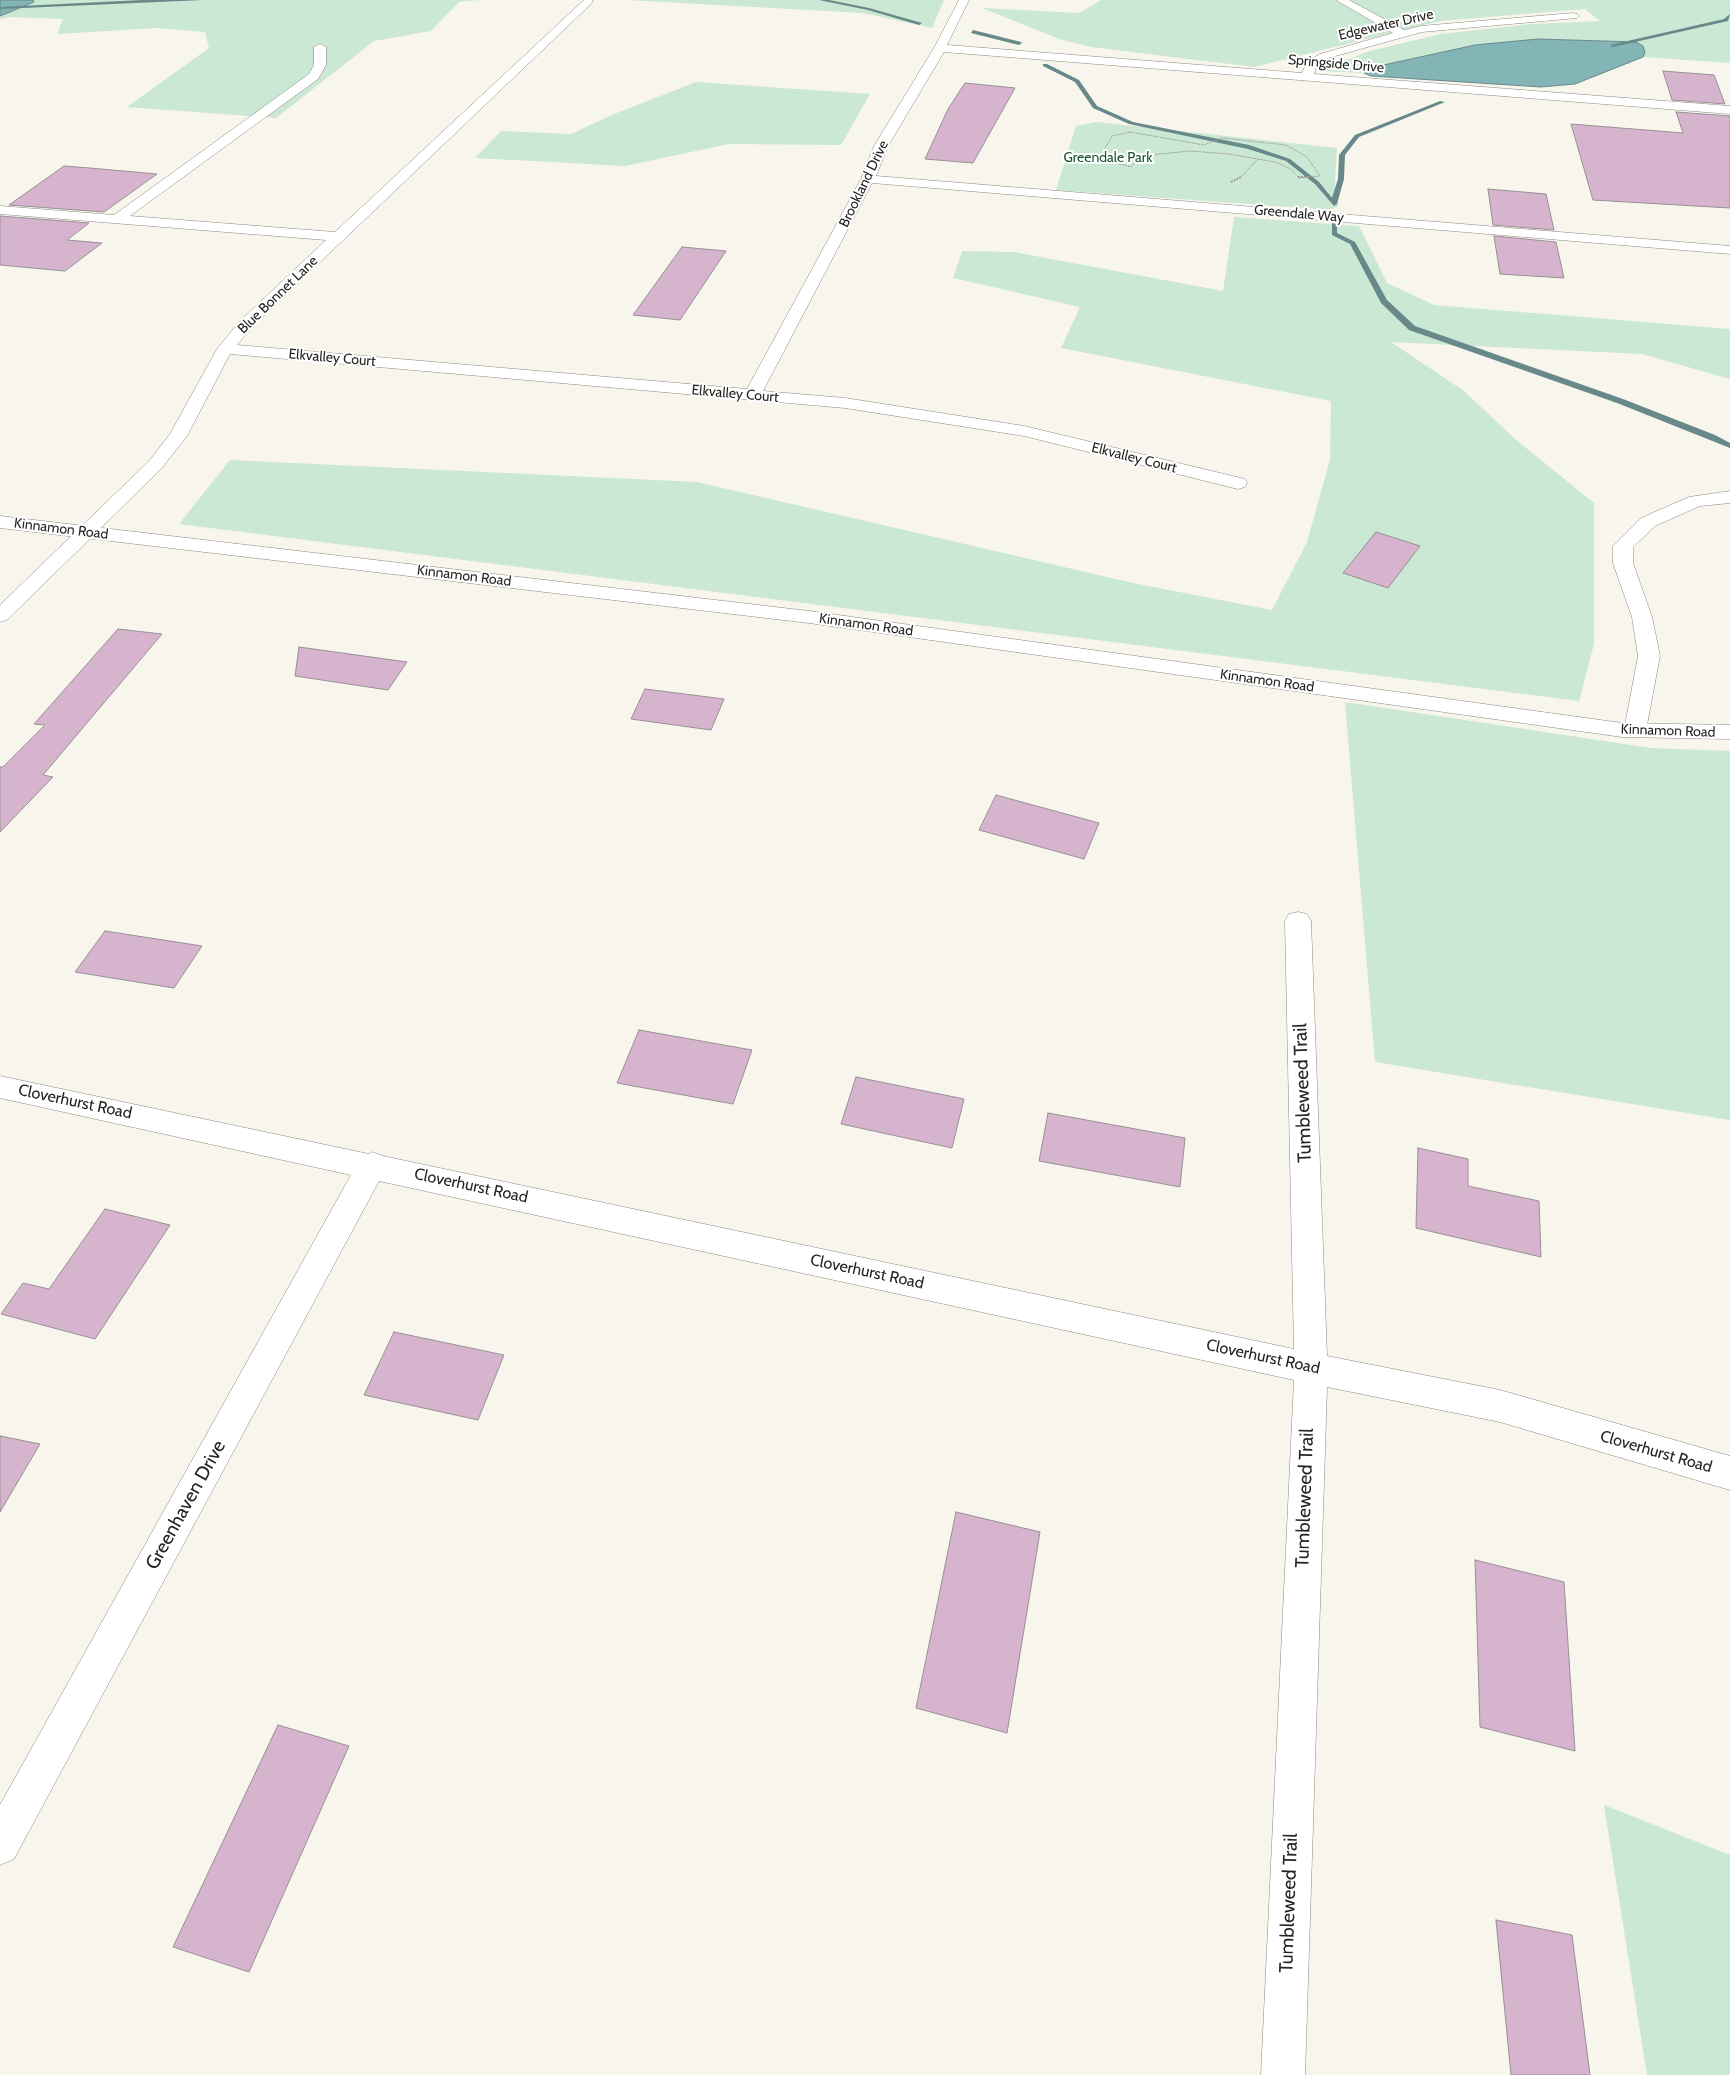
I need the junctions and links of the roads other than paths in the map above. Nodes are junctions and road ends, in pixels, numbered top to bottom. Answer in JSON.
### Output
{"nodes":[{"id":1,"x":964,"y":0,"type":"edge"},
{"id":2,"x":1341,"y":0,"type":"edge"},
{"id":3,"x":588,"y":2,"type":"dead end"},
{"id":4,"x":1573,"y":16,"type":"dead end"},
{"id":5,"x":1402,"y":34,"type":"junction"},
{"id":6,"x":320,"y":47,"type":"dead end"},
{"id":7,"x":940,"y":48,"type":"junction"},
{"id":8,"x":1307,"y":76,"type":"junction"},
{"id":9,"x":1730,"y":110,"type":"edge"},
{"id":10,"x":868,"y":179,"type":"junction"},
{"id":11,"x":0,"y":210,"type":"edge"},
{"id":12,"x":117,"y":219,"type":"junction"},
{"id":13,"x":338,"y":237,"type":"junction"},
{"id":14,"x":1730,"y":250,"type":"edge"},
{"id":15,"x":225,"y":349,"type":"junction"},
{"id":16,"x":752,"y":395,"type":"junction"},
{"id":17,"x":1238,"y":483,"type":"dead end"},
{"id":18,"x":1730,"y":497,"type":"edge"},
{"id":19,"x":0,"y":522,"type":"edge"},
{"id":20,"x":86,"y":532,"type":"junction"},
{"id":21,"x":0,"y":616,"type":"edge"},
{"id":22,"x":1635,"y":730,"type":"junction"},
{"id":23,"x":1730,"y":732,"type":"edge"},
{"id":24,"x":1298,"y":921,"type":"dead end"},
{"id":25,"x":0,"y":1087,"type":"edge"},
{"id":26,"x":372,"y":1165,"type":"junction"},
{"id":27,"x":1311,"y":1368,"type":"junction"},
{"id":28,"x":1730,"y":1473,"type":"edge"},
{"id":29,"x":0,"y":1845,"type":"edge"},
{"id":30,"x":1283,"y":2075,"type":"edge"}],
"edges":[{"from":1,"to":7,"type":"street","name":"Brookland Drive"},
{"from":2,"to":5,"type":"street"},
{"from":3,"to":13,"type":"street","name":"Blue Bonnet Lane"},
{"from":4,"to":5,"type":"street","name":"Edgewater Drive"},
{"from":5,"to":8,"type":"street","name":"Edgewater Drive"},
{"from":6,"to":12,"type":"street"},
{"from":7,"to":8,"type":"street","name":"Springside Drive"},
{"from":7,"to":10,"type":"street","name":"Brookland Drive"},
{"from":8,"to":9,"type":"street","name":"Springside Drive"},
{"from":10,"to":14,"type":"street","name":"Greendale Way"},
{"from":10,"to":16,"type":"street","name":"Brookland Drive"},
{"from":11,"to":12,"type":"street"},
{"from":12,"to":13,"type":"street"},
{"from":13,"to":15,"type":"street","name":"Blue Bonnet Lane"},
{"from":15,"to":16,"type":"street","name":"Elkvalley Court"},
{"from":15,"to":20,"type":"street","name":"Blue Bonnet Lane"},
{"from":16,"to":17,"type":"street","name":"Elkvalley Court"},
{"from":18,"to":22,"type":"street"},
{"from":19,"to":20,"type":"street","name":"Kinnamon Road"},
{"from":20,"to":21,"type":"street","name":"Blue Bonnet Lane"},
{"from":20,"to":22,"type":"street","name":"Kinnamon Road"},
{"from":22,"to":23,"type":"street","name":"Kinnamon Road"},
{"from":24,"to":27,"type":"street","name":"Tumbleweed Trail"},
{"from":25,"to":26,"type":"street","name":"Cloverhurst Road"},
{"from":26,"to":27,"type":"street","name":"Cloverhurst Road"},
{"from":26,"to":29,"type":"street","name":"Greenhaven Drive"},
{"from":27,"to":28,"type":"street","name":"Cloverhurst Road"},
{"from":27,"to":30,"type":"street","name":"Tumbleweed Trail"}]}
